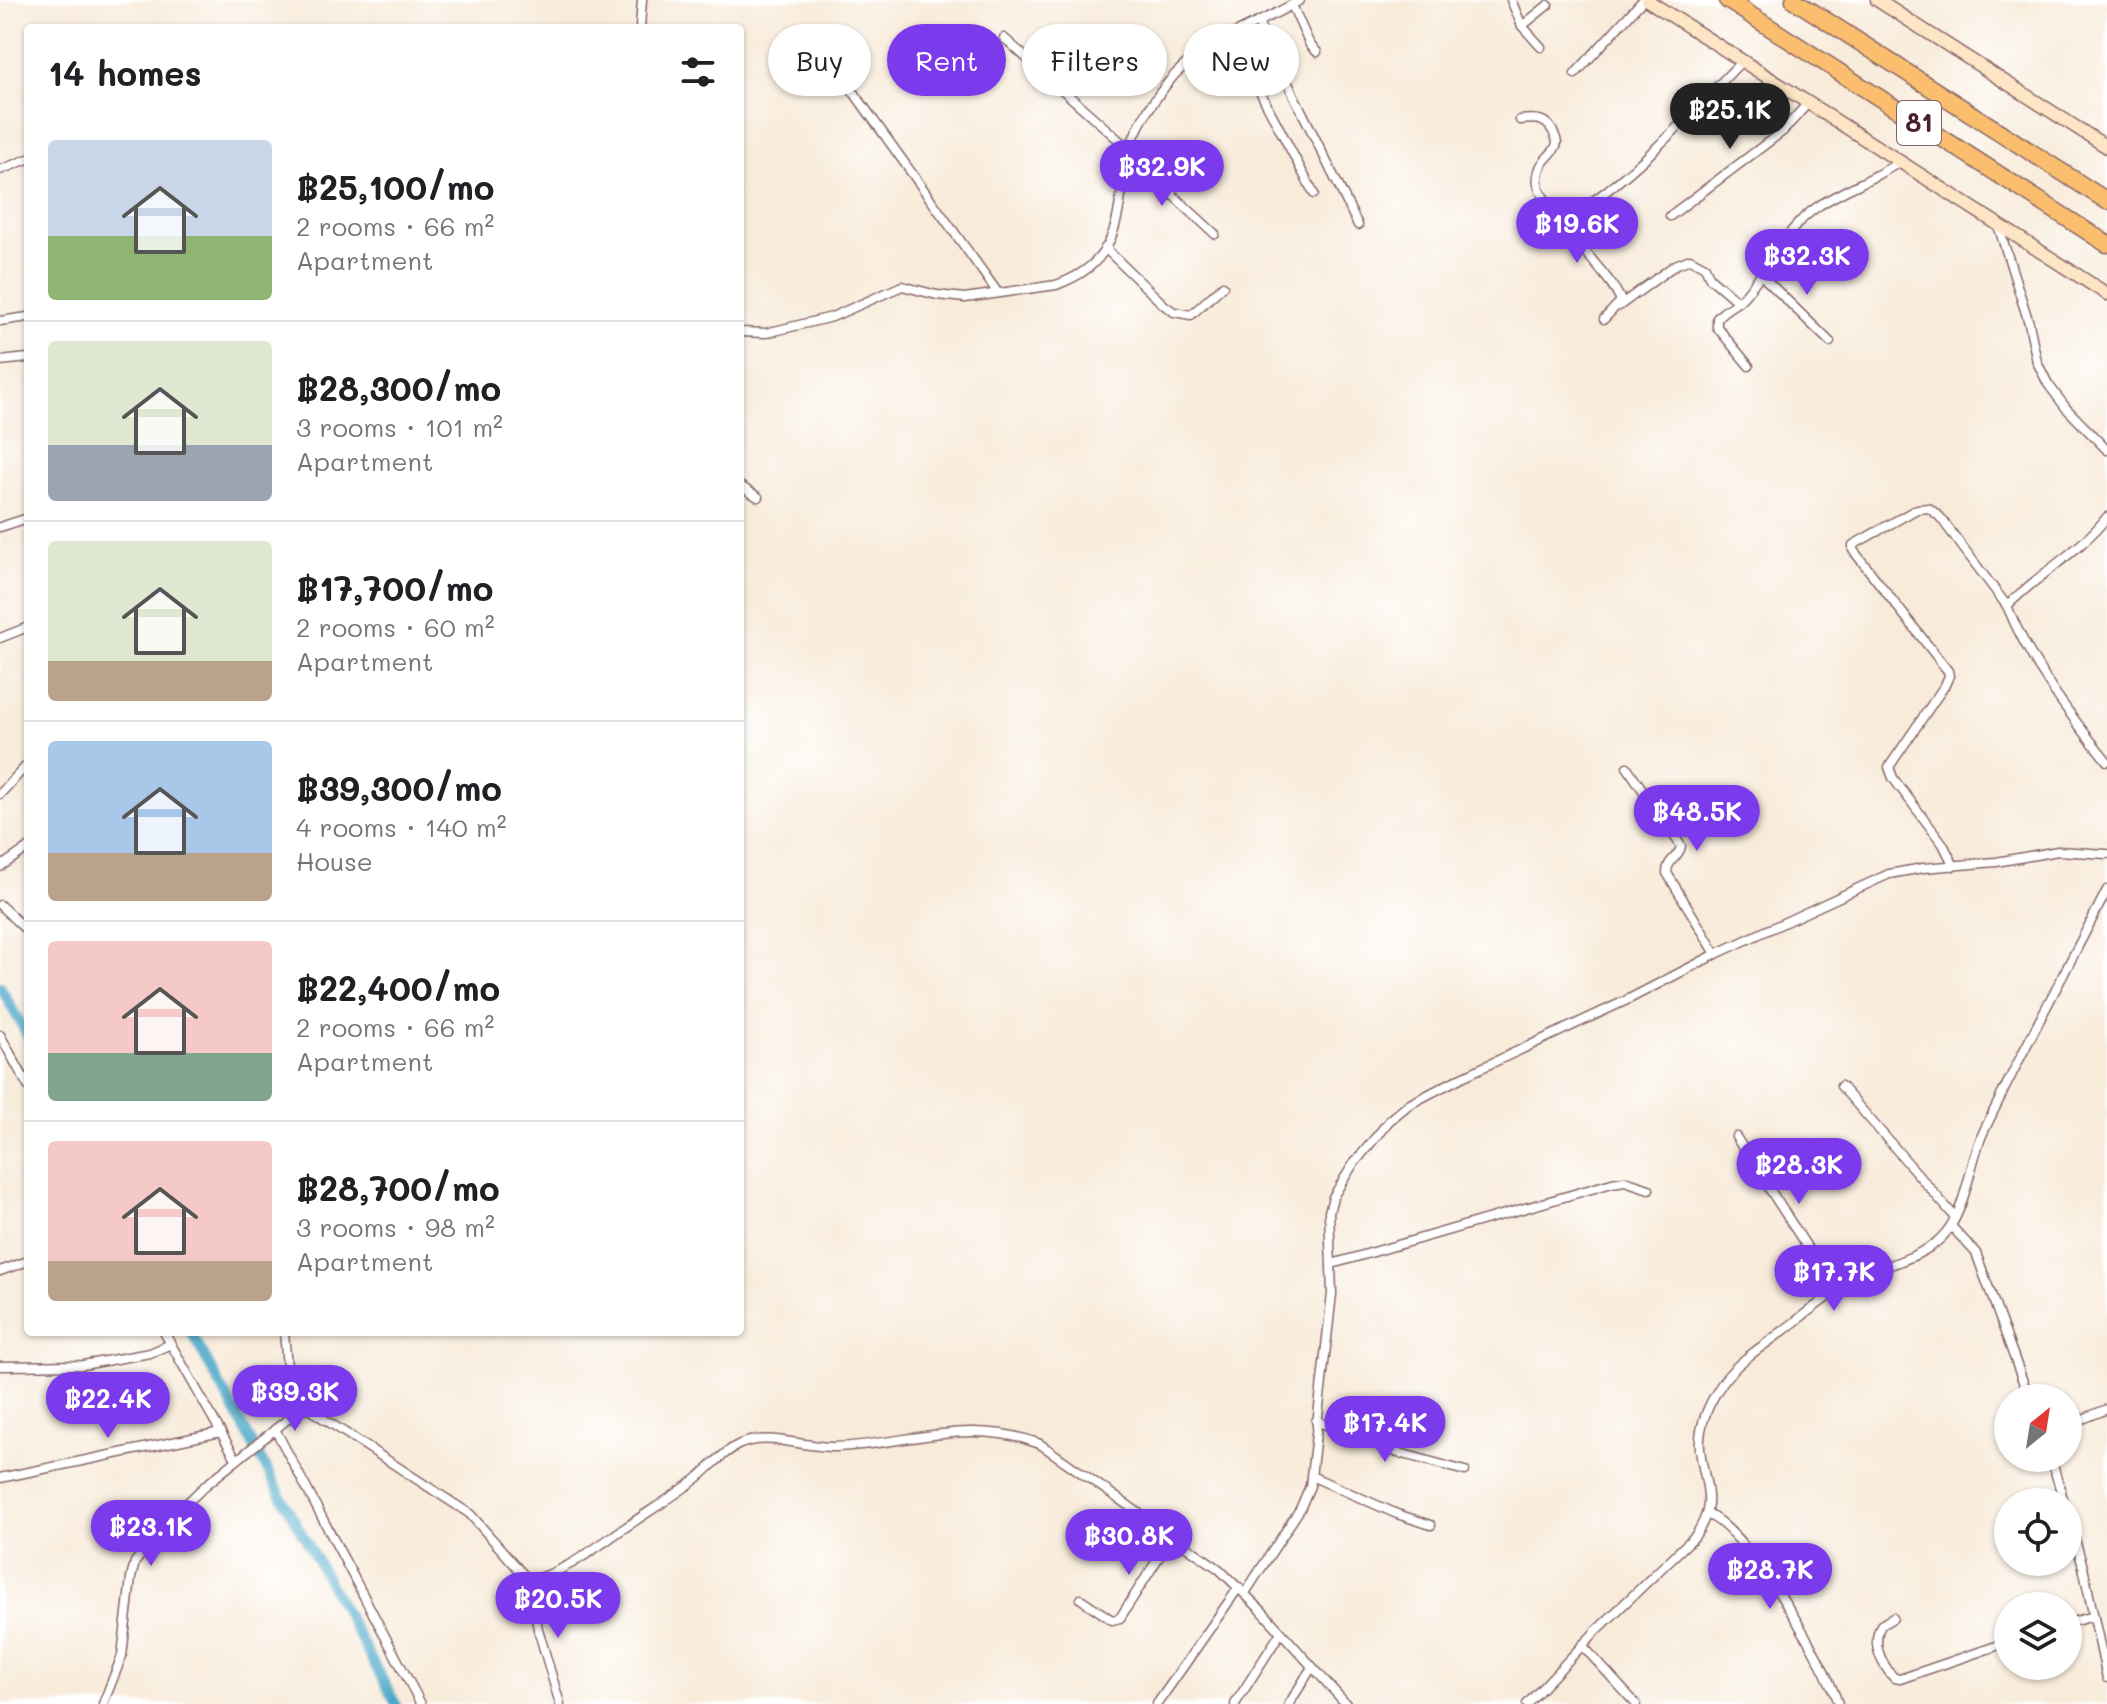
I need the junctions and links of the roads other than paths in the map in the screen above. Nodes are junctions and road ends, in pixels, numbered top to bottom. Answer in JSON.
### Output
{"nodes":[{"id":1,"x":642,"y":0,"type":"edge"},
{"id":2,"x":1511,"y":0,"type":"edge"},
{"id":3,"x":1645,"y":0,"type":"edge"},
{"id":4,"x":1794,"y":0,"type":"edge"},
{"id":5,"x":1877,"y":0,"type":"edge"},
{"id":6,"x":1729,"y":1,"type":"edge"},
{"id":7,"x":1296,"y":2,"type":"edge"},
{"id":8,"x":1548,"y":5,"type":"dead end"},
{"id":9,"x":1258,"y":23,"type":"joint"},
{"id":10,"x":640,"y":24,"type":"edge"},
{"id":11,"x":1522,"y":26,"type":"junction"},
{"id":12,"x":1006,"y":40,"type":"edge"},
{"id":13,"x":1541,"y":47,"type":"dead end"},
{"id":14,"x":1317,"y":52,"type":"dead end"},
{"id":15,"x":1742,"y":61,"type":"junction"},
{"id":16,"x":1183,"y":68,"type":"edge"},
{"id":17,"x":1575,"y":74,"type":"dead end"},
{"id":18,"x":856,"y":96,"type":"edge"},
{"id":19,"x":1262,"y":96,"type":"edge"},
{"id":20,"x":1808,"y":103,"type":"junction"},
{"id":21,"x":1520,"y":120,"type":"dead end"},
{"id":22,"x":2107,"y":147,"type":"edge"},
{"id":23,"x":1129,"y":155,"type":"junction"},
{"id":24,"x":24,"y":161,"type":"edge"},
{"id":25,"x":1899,"y":162,"type":"junction"},
{"id":26,"x":0,"y":170,"type":"edge"},
{"id":27,"x":1314,"y":194,"type":"dead end"},
{"id":28,"x":2107,"y":201,"type":"edge"},
{"id":29,"x":1670,"y":216,"type":"dead end"},
{"id":30,"x":1568,"y":218,"type":"junction"},
{"id":31,"x":1998,"y":224,"type":"junction"},
{"id":32,"x":1358,"y":225,"type":"dead end"},
{"id":33,"x":1215,"y":234,"type":"dead end"},
{"id":34,"x":2107,"y":244,"type":"edge"},
{"id":35,"x":1105,"y":248,"type":"junction"},
{"id":36,"x":1761,"y":275,"type":"junction"},
{"id":37,"x":1223,"y":286,"type":"dead end"},
{"id":38,"x":998,"y":293,"type":"junction"},
{"id":39,"x":2107,"y":294,"type":"edge"},
{"id":40,"x":1738,"y":302,"type":"junction"},
{"id":41,"x":1619,"y":306,"type":"junction"},
{"id":42,"x":24,"y":318,"type":"edge"},
{"id":43,"x":1604,"y":319,"type":"dead end"},
{"id":44,"x":0,"y":321,"type":"edge"},
{"id":45,"x":744,"y":332,"type":"edge"},
{"id":46,"x":1830,"y":342,"type":"dead end"},
{"id":47,"x":24,"y":358,"type":"edge"},
{"id":48,"x":0,"y":361,"type":"edge"},
{"id":49,"x":1749,"y":366,"type":"dead end"},
{"id":50,"x":2107,"y":450,"type":"edge"},
{"id":51,"x":744,"y":488,"type":"edge"},
{"id":52,"x":758,"y":497,"type":"dead end"},
{"id":53,"x":2107,"y":517,"type":"edge"},
{"id":54,"x":24,"y":519,"type":"edge"},
{"id":55,"x":0,"y":527,"type":"edge"},
{"id":56,"x":2007,"y":606,"type":"junction"},
{"id":57,"x":24,"y":629,"type":"edge"},
{"id":58,"x":0,"y":638,"type":"edge"},
{"id":59,"x":2107,"y":761,"type":"edge"},
{"id":60,"x":1627,"y":767,"type":"dead end"},
{"id":61,"x":24,"y":768,"type":"edge"},
{"id":62,"x":0,"y":794,"type":"edge"},
{"id":63,"x":24,"y":851,"type":"edge"},
{"id":64,"x":2107,"y":854,"type":"edge"},
{"id":65,"x":1954,"y":866,"type":"junction"},
{"id":66,"x":0,"y":867,"type":"edge"},
{"id":67,"x":2107,"y":890,"type":"edge"},
{"id":68,"x":0,"y":905,"type":"edge"},
{"id":69,"x":24,"y":928,"type":"edge"},
{"id":70,"x":1716,"y":954,"type":"junction"},
{"id":71,"x":0,"y":1035,"type":"edge"},
{"id":72,"x":24,"y":1079,"type":"edge"},
{"id":73,"x":1841,"y":1086,"type":"dead end"},
{"id":74,"x":1736,"y":1137,"type":"dead end"},
{"id":75,"x":1649,"y":1189,"type":"dead end"},
{"id":76,"x":1953,"y":1222,"type":"junction"},
{"id":77,"x":24,"y":1262,"type":"edge"},
{"id":78,"x":1332,"y":1264,"type":"junction"},
{"id":79,"x":0,"y":1271,"type":"edge"},
{"id":80,"x":1836,"y":1292,"type":"junction"},
{"id":81,"x":166,"y":1336,"type":"edge"},
{"id":82,"x":284,"y":1336,"type":"edge"},
{"id":83,"x":171,"y":1344,"type":"junction"},
{"id":84,"x":0,"y":1366,"type":"edge"},
{"id":85,"x":2024,"y":1384,"type":"edge"},
{"id":86,"x":304,"y":1406,"type":"junction"},
{"id":87,"x":2107,"y":1409,"type":"edge"},
{"id":88,"x":2082,"y":1419,"type":"edge"},
{"id":89,"x":1316,"y":1421,"type":"junction"},
{"id":90,"x":221,"y":1432,"type":"junction"},
{"id":91,"x":271,"y":1432,"type":"junction"},
{"id":92,"x":236,"y":1459,"type":"junction"},
{"id":93,"x":1465,"y":1471,"type":"dead end"},
{"id":94,"x":1311,"y":1476,"type":"junction"},
{"id":95,"x":0,"y":1478,"type":"edge"},
{"id":96,"x":1707,"y":1514,"type":"junction"},
{"id":97,"x":1431,"y":1525,"type":"dead end"},
{"id":98,"x":1173,"y":1535,"type":"junction"},
{"id":99,"x":2082,"y":1569,"type":"edge"},
{"id":100,"x":529,"y":1581,"type":"junction"},
{"id":101,"x":1242,"y":1590,"type":"junction"},
{"id":102,"x":1081,"y":1599,"type":"dead end"},
{"id":103,"x":2094,"y":1616,"type":"junction"},
{"id":104,"x":1893,"y":1618,"type":"dead end"},
{"id":105,"x":2082,"y":1619,"type":"edge"},
{"id":106,"x":1281,"y":1632,"type":"junction"},
{"id":107,"x":1582,"y":1645,"type":"junction"},
{"id":108,"x":1994,"y":1647,"type":"edge"},
{"id":109,"x":1312,"y":1667,"type":"junction"},
{"id":110,"x":2107,"y":1678,"type":"edge"},
{"id":111,"x":103,"y":1704,"type":"edge"},
{"id":112,"x":421,"y":1704,"type":"edge"},
{"id":113,"x":560,"y":1704,"type":"edge"},
{"id":114,"x":1157,"y":1704,"type":"edge"},
{"id":115,"x":1235,"y":1704,"type":"edge"},
{"id":116,"x":1289,"y":1704,"type":"edge"},
{"id":117,"x":1346,"y":1704,"type":"edge"},
{"id":118,"x":1527,"y":1704,"type":"edge"},
{"id":119,"x":1636,"y":1704,"type":"edge"},
{"id":120,"x":1838,"y":1704,"type":"edge"}],
"edges":[{"from":1,"to":10,"type":"street"},
{"from":2,"to":11,"type":"street"},
{"from":3,"to":15,"type":"main road"},
{"from":3,"to":17,"type":"street"},
{"from":4,"to":28,"type":"highway","number":"81"},
{"from":5,"to":22,"type":"main road"},
{"from":6,"to":34,"type":"highway","number":"81"},
{"from":7,"to":9,"type":"street"},
{"from":7,"to":14,"type":"street"},
{"from":8,"to":11,"type":"street"},
{"from":9,"to":32,"type":"street"},
{"from":11,"to":13,"type":"street"},
{"from":12,"to":23,"type":"street"},
{"from":15,"to":20,"type":"main road"},
{"from":15,"to":30,"type":"street"},
{"from":16,"to":23,"type":"street"},
{"from":18,"to":38,"type":"street"},
{"from":19,"to":27,"type":"street"},
{"from":20,"to":25,"type":"main road"},
{"from":20,"to":29,"type":"street"},
{"from":21,"to":30,"type":"street"},
{"from":23,"to":33,"type":"street"},
{"from":23,"to":35,"type":"street"},
{"from":24,"to":26,"type":"street"},
{"from":25,"to":31,"type":"main road"},
{"from":25,"to":36,"type":"street"},
{"from":30,"to":41,"type":"street"},
{"from":31,"to":39,"type":"main road"},
{"from":31,"to":50,"type":"street"},
{"from":35,"to":37,"type":"street"},
{"from":35,"to":38,"type":"street"},
{"from":36,"to":40,"type":"street"},
{"from":36,"to":46,"type":"street"},
{"from":38,"to":45,"type":"street"},
{"from":40,"to":41,"type":"street"},
{"from":40,"to":49,"type":"street"},
{"from":41,"to":43,"type":"street"},
{"from":42,"to":44,"type":"street"},
{"from":47,"to":48,"type":"street"},
{"from":51,"to":52,"type":"street"},
{"from":53,"to":56,"type":"street"},
{"from":54,"to":55,"type":"street"},
{"from":56,"to":59,"type":"street"},
{"from":56,"to":65,"type":"street"},
{"from":57,"to":58,"type":"street"},
{"from":60,"to":70,"type":"street"},
{"from":61,"to":62,"type":"street"},
{"from":63,"to":66,"type":"street"},
{"from":64,"to":65,"type":"street"},
{"from":65,"to":70,"type":"street"},
{"from":67,"to":76,"type":"street"},
{"from":68,"to":69,"type":"street"},
{"from":70,"to":78,"type":"street"},
{"from":71,"to":72,"type":"street"},
{"from":73,"to":76,"type":"street"},
{"from":74,"to":80,"type":"street"},
{"from":75,"to":78,"type":"street"},
{"from":76,"to":80,"type":"street"},
{"from":76,"to":85,"type":"street"},
{"from":77,"to":79,"type":"street"},
{"from":78,"to":89,"type":"street"},
{"from":80,"to":96,"type":"street"},
{"from":81,"to":83,"type":"street"},
{"from":82,"to":86,"type":"street"},
{"from":83,"to":84,"type":"street"},
{"from":83,"to":90,"type":"street"},
{"from":86,"to":91,"type":"street"},
{"from":86,"to":100,"type":"street"},
{"from":87,"to":88,"type":"street"},
{"from":89,"to":93,"type":"street"},
{"from":89,"to":94,"type":"street"},
{"from":90,"to":92,"type":"street"},
{"from":90,"to":95,"type":"street"},
{"from":91,"to":92,"type":"street"},
{"from":91,"to":112,"type":"street"},
{"from":92,"to":111,"type":"street"},
{"from":94,"to":97,"type":"street"},
{"from":94,"to":101,"type":"street"},
{"from":96,"to":107,"type":"street"},
{"from":96,"to":120,"type":"street"},
{"from":98,"to":100,"type":"street"},
{"from":98,"to":101,"type":"street"},
{"from":98,"to":102,"type":"street"},
{"from":99,"to":103,"type":"street"},
{"from":100,"to":113,"type":"street"},
{"from":101,"to":106,"type":"street"},
{"from":101,"to":114,"type":"street"},
{"from":103,"to":105,"type":"street"},
{"from":103,"to":110,"type":"street"},
{"from":104,"to":108,"type":"street"},
{"from":106,"to":109,"type":"street"},
{"from":106,"to":115,"type":"street"},
{"from":107,"to":118,"type":"street"},
{"from":107,"to":119,"type":"street"},
{"from":109,"to":116,"type":"street"},
{"from":109,"to":117,"type":"street"}]}
